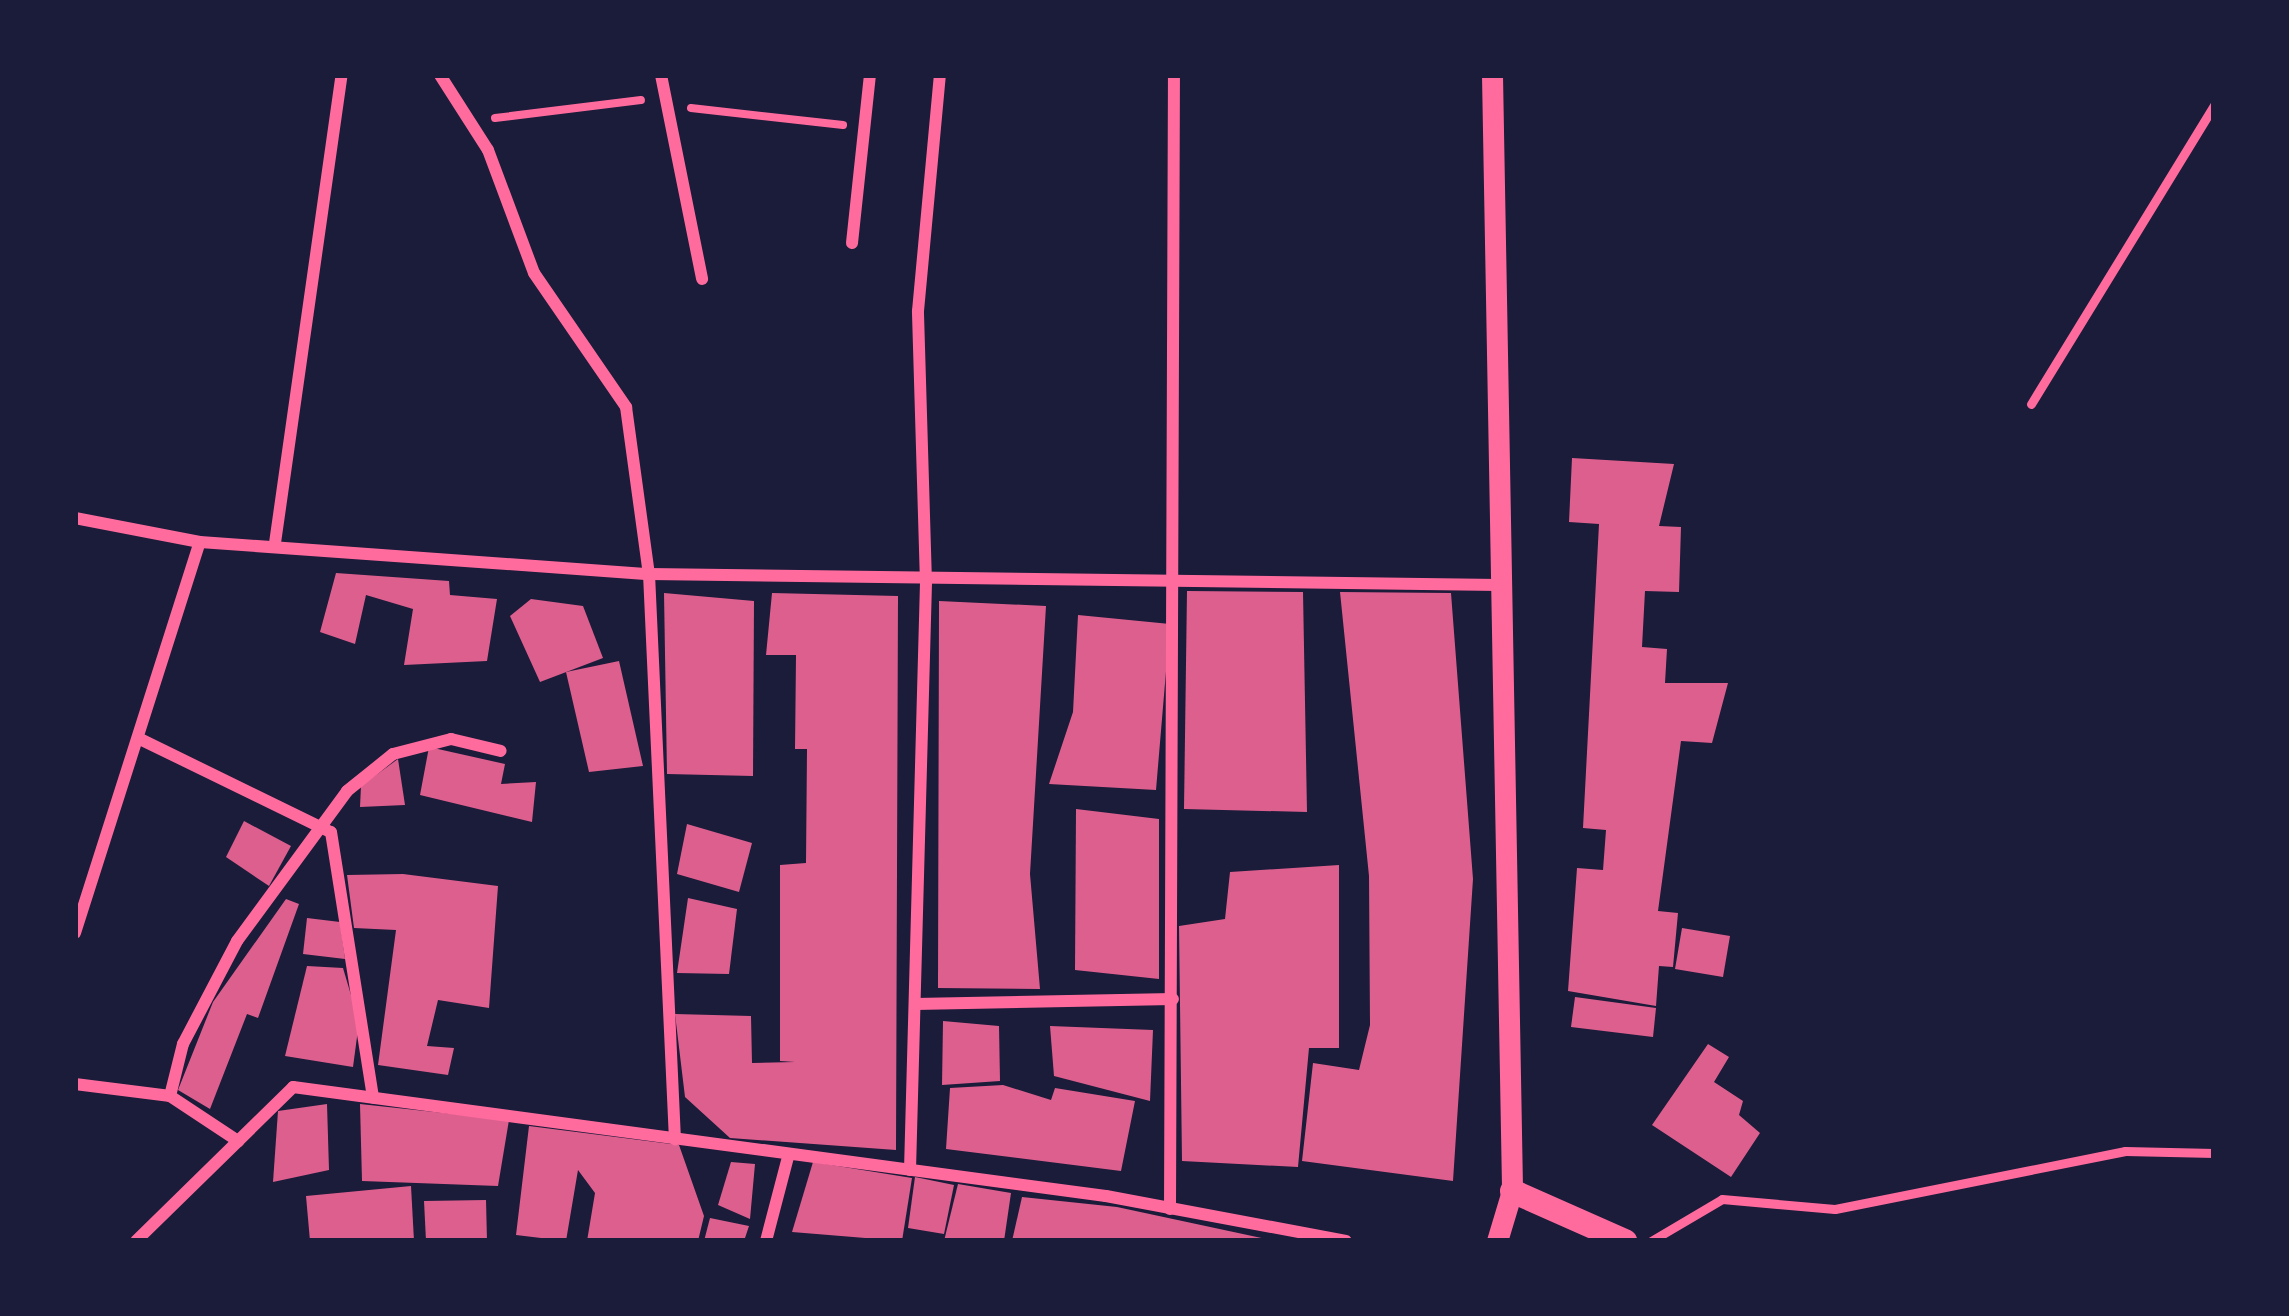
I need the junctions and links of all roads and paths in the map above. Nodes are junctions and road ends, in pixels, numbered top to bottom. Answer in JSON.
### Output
{"nodes":[{"id":1,"x":342,"y":75,"type":"edge"},
{"id":2,"x":440,"y":75,"type":"edge"},
{"id":3,"x":661,"y":75,"type":"edge"},
{"id":4,"x":870,"y":75,"type":"edge"},
{"id":5,"x":940,"y":75,"type":"edge"},
{"id":6,"x":1174,"y":75,"type":"edge"},
{"id":7,"x":1492,"y":75,"type":"edge"},
{"id":8,"x":666,"y":104,"type":"junction"},
{"id":9,"x":2214,"y":105,"type":"edge"},
{"id":10,"x":470,"y":122,"type":"junction"},
{"id":11,"x":864,"y":127,"type":"junction"},
{"id":12,"x":852,"y":243,"type":"dead end"},
{"id":13,"x":702,"y":279,"type":"dead end"},
{"id":14,"x":2031,"y":404,"type":"dead end"},
{"id":15,"x":75,"y":518,"type":"edge"},
{"id":16,"x":200,"y":542,"type":"junction"},
{"id":17,"x":275,"y":543,"type":"junction"},
{"id":18,"x":649,"y":574,"type":"junction"},
{"id":19,"x":926,"y":583,"type":"junction"},
{"id":20,"x":1498,"y":585,"type":"junction"},
{"id":21,"x":1180,"y":586,"type":"junction"},
{"id":22,"x":142,"y":740,"type":"junction"},
{"id":23,"x":501,"y":751,"type":"dead end"},
{"id":24,"x":321,"y":827,"type":"junction"},
{"id":25,"x":75,"y":933,"type":"edge"},
{"id":26,"x":1173,"y":999,"type":"junction"},
{"id":27,"x":915,"y":1004,"type":"junction"},
{"id":28,"x":75,"y":1084,"type":"edge"},
{"id":29,"x":170,"y":1096,"type":"junction"},
{"id":30,"x":374,"y":1098,"type":"junction"},
{"id":31,"x":675,"y":1138,"type":"junction"},
{"id":32,"x":238,"y":1141,"type":"junction"},
{"id":33,"x":2214,"y":1153,"type":"edge"},
{"id":34,"x":788,"y":1157,"type":"junction"},
{"id":35,"x":910,"y":1170,"type":"junction"},
{"id":36,"x":1512,"y":1191,"type":"junction"},
{"id":37,"x":1170,"y":1209,"type":"junction"},
{"id":38,"x":136,"y":1241,"type":"edge"},
{"id":39,"x":766,"y":1241,"type":"edge"},
{"id":40,"x":1346,"y":1241,"type":"edge"},
{"id":41,"x":1497,"y":1241,"type":"edge"},
{"id":42,"x":1625,"y":1241,"type":"edge"},
{"id":43,"x":1651,"y":1241,"type":"edge"}],
"edges":[{"from":1,"to":17,"type":"street"},
{"from":2,"to":10,"type":"street"},
{"from":3,"to":8,"type":"street"},
{"from":4,"to":11,"type":"street"},
{"from":5,"to":19,"type":"street"},
{"from":6,"to":21,"type":"street"},
{"from":7,"to":20,"type":"street"},
{"from":8,"to":10,"type":"path"},
{"from":8,"to":11,"type":"path"},
{"from":8,"to":13,"type":"street"},
{"from":9,"to":14,"type":"lane"},
{"from":10,"to":18,"type":"street"},
{"from":11,"to":12,"type":"street"},
{"from":15,"to":16,"type":"street"},
{"from":16,"to":17,"type":"street"},
{"from":16,"to":22,"type":"street"},
{"from":17,"to":18,"type":"street"},
{"from":18,"to":19,"type":"street"},
{"from":18,"to":31,"type":"street"},
{"from":19,"to":21,"type":"street"},
{"from":19,"to":27,"type":"street"},
{"from":20,"to":21,"type":"street"},
{"from":20,"to":36,"type":"street"},
{"from":21,"to":26,"type":"street"},
{"from":22,"to":24,"type":"street"},
{"from":22,"to":25,"type":"street"},
{"from":23,"to":24,"type":"street"},
{"from":24,"to":29,"type":"street"},
{"from":24,"to":30,"type":"street"},
{"from":26,"to":27,"type":"street"},
{"from":26,"to":37,"type":"street"},
{"from":27,"to":35,"type":"street"},
{"from":28,"to":29,"type":"street"},
{"from":29,"to":32,"type":"street"},
{"from":30,"to":31,"type":"street"},
{"from":30,"to":32,"type":"street"},
{"from":31,"to":34,"type":"street"},
{"from":32,"to":38,"type":"street"},
{"from":33,"to":43,"type":"lane"},
{"from":34,"to":35,"type":"street"},
{"from":34,"to":39,"type":"street"},
{"from":35,"to":37,"type":"street"},
{"from":36,"to":41,"type":"street"},
{"from":36,"to":42,"type":"main road"},
{"from":37,"to":40,"type":"street"}]}
